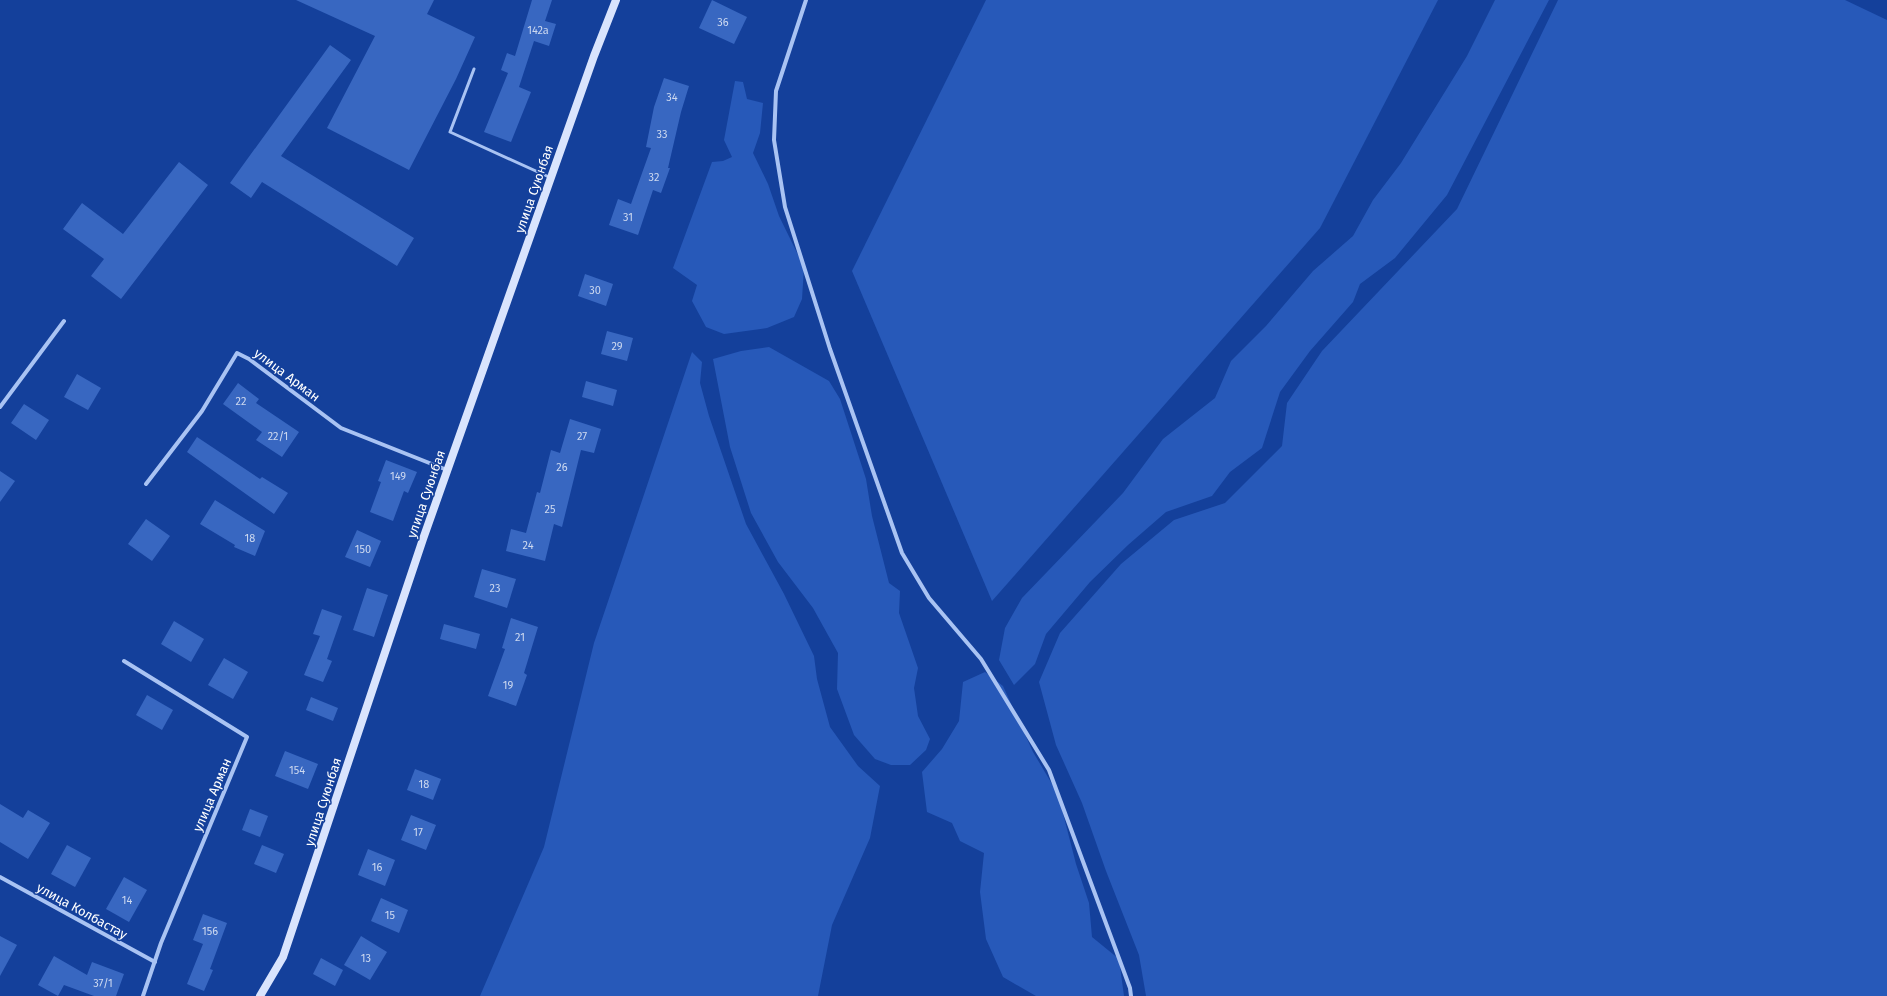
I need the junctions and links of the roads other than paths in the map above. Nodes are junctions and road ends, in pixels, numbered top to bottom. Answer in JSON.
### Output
{"nodes":[{"id":1,"x":616,"y":0,"type":"edge"},
{"id":2,"x":806,"y":0,"type":"edge"},
{"id":3,"x":474,"y":69,"type":"dead end"},
{"id":4,"x":551,"y":178,"type":"junction"},
{"id":5,"x":64,"y":321,"type":"dead end"},
{"id":6,"x":0,"y":407,"type":"edge"},
{"id":7,"x":448,"y":470,"type":"junction"},
{"id":8,"x":146,"y":484,"type":"dead end"},
{"id":9,"x":124,"y":661,"type":"dead end"},
{"id":10,"x":0,"y":877,"type":"edge"},
{"id":11,"x":155,"y":962,"type":"junction"},
{"id":12,"x":143,"y":996,"type":"edge"},
{"id":13,"x":260,"y":996,"type":"edge"},
{"id":14,"x":1131,"y":996,"type":"edge"}],
"edges":[{"from":1,"to":4,"type":"main road","name":"улица Суюнбая"},
{"from":2,"to":14,"type":"street"},
{"from":3,"to":4,"type":"lane"},
{"from":4,"to":7,"type":"main road","name":"улица Суюнбая"},
{"from":5,"to":6,"type":"street"},
{"from":7,"to":8,"type":"street","name":"улица Арман"},
{"from":7,"to":13,"type":"main road","name":"улица Суюнбая"},
{"from":9,"to":11,"type":"street","name":"улица Арман"},
{"from":10,"to":11,"type":"street","name":"улица Колбастау"},
{"from":11,"to":12,"type":"street","name":"улица Арман"}]}
